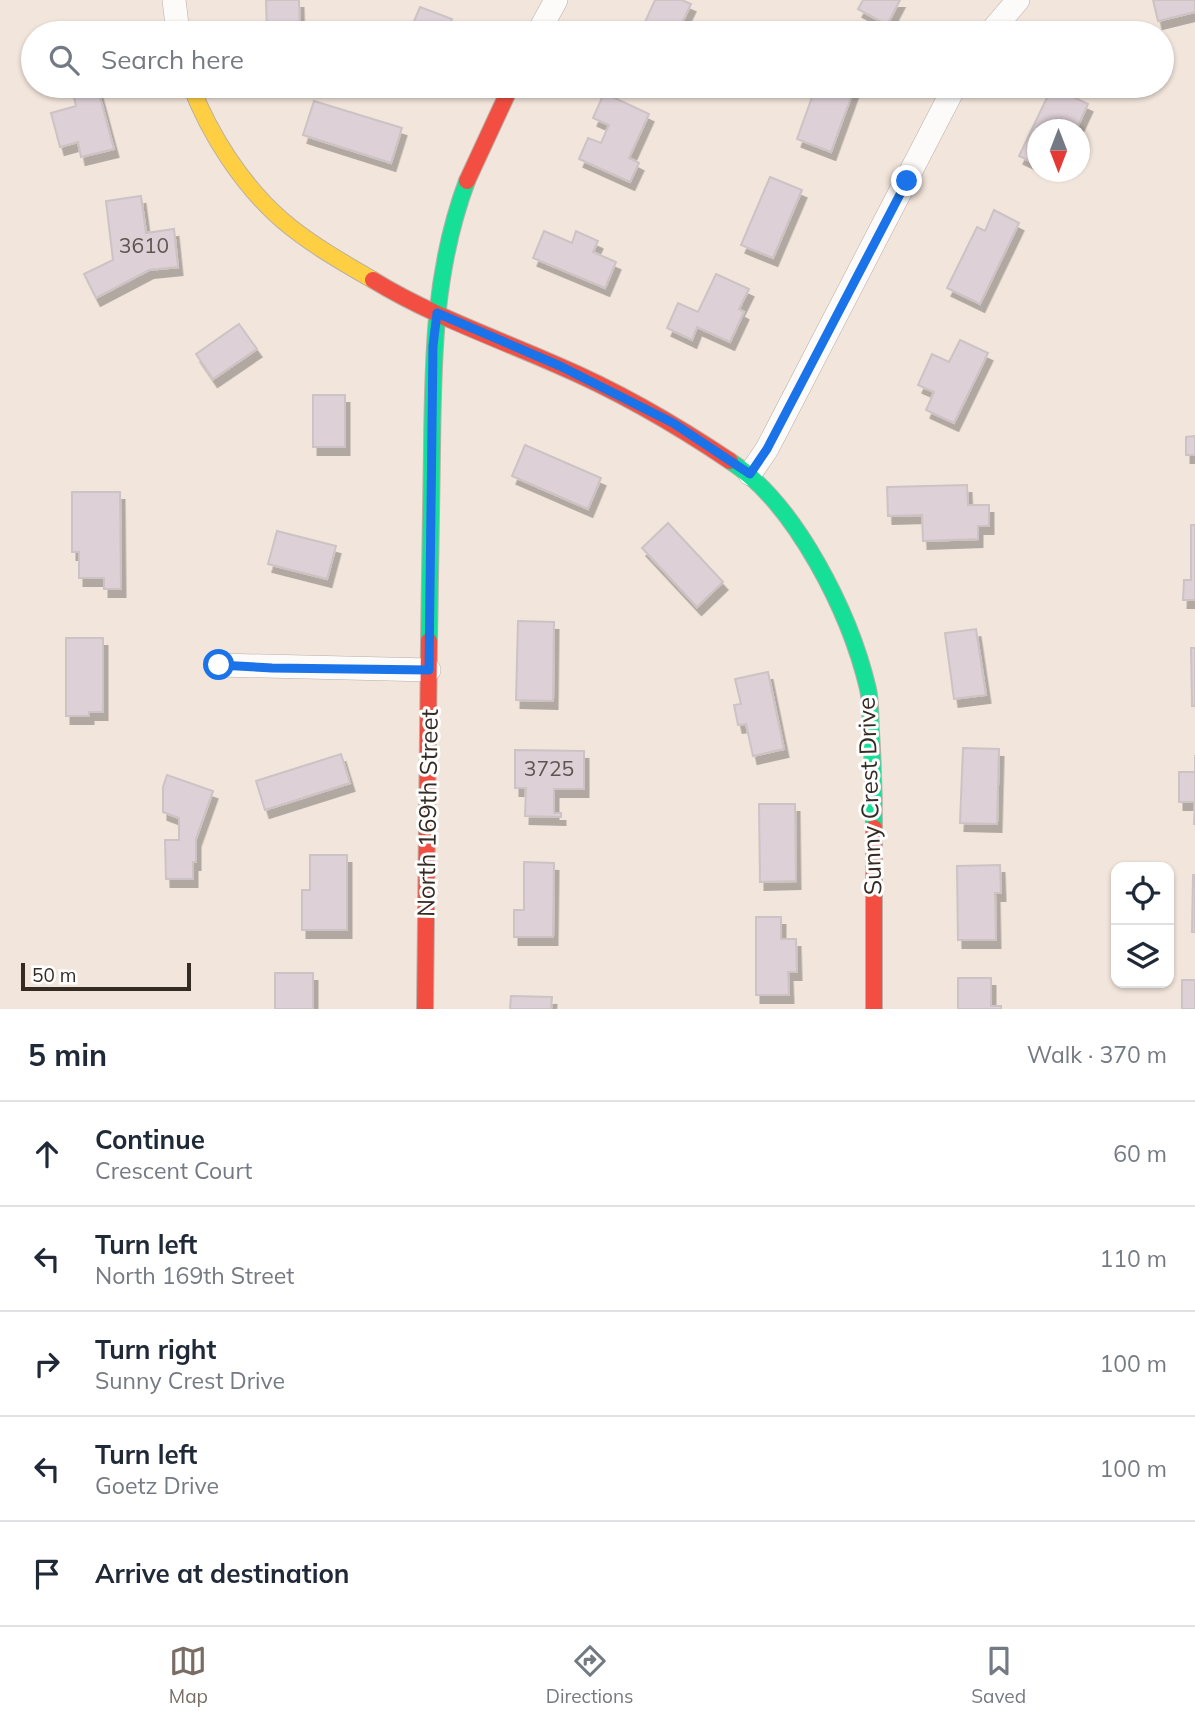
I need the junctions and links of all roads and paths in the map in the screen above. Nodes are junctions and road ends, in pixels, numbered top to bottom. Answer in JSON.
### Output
{"nodes":[{"id":1,"x":174,"y":0,"type":"edge"},
{"id":2,"x":556,"y":0,"type":"edge"},
{"id":3,"x":1018,"y":0,"type":"edge"},
{"id":4,"x":177,"y":21,"type":"edge"},
{"id":5,"x":545,"y":21,"type":"edge"},
{"id":6,"x":1000,"y":21,"type":"edge"},
{"id":7,"x":196,"y":98,"type":"edge"},
{"id":8,"x":505,"y":98,"type":"edge"},
{"id":9,"x":950,"y":98,"type":"edge"},
{"id":10,"x":437,"y":313,"type":"junction"},
{"id":11,"x":750,"y":474,"type":"junction"},
{"id":12,"x":219,"y":665,"type":"dead end"},
{"id":13,"x":429,"y":670,"type":"junction"},
{"id":14,"x":425,"y":1009,"type":"edge"},
{"id":15,"x":874,"y":1009,"type":"edge"}],
"edges":[{"from":1,"to":4,"type":"street"},
{"from":2,"to":5,"type":"street"},
{"from":3,"to":6,"type":"street"},
{"from":7,"to":10,"type":"street","name":"Sunny Crest Drive"},
{"from":8,"to":10,"type":"street","name":"North 169th Street"},
{"from":9,"to":11,"type":"street"},
{"from":10,"to":11,"type":"street","name":"Sunny Crest Drive"},
{"from":10,"to":13,"type":"street","name":"North 169th Street"},
{"from":11,"to":15,"type":"street","name":"Sunny Crest Drive"},
{"from":12,"to":13,"type":"street"},
{"from":13,"to":14,"type":"street","name":"North 169th Street"}]}
